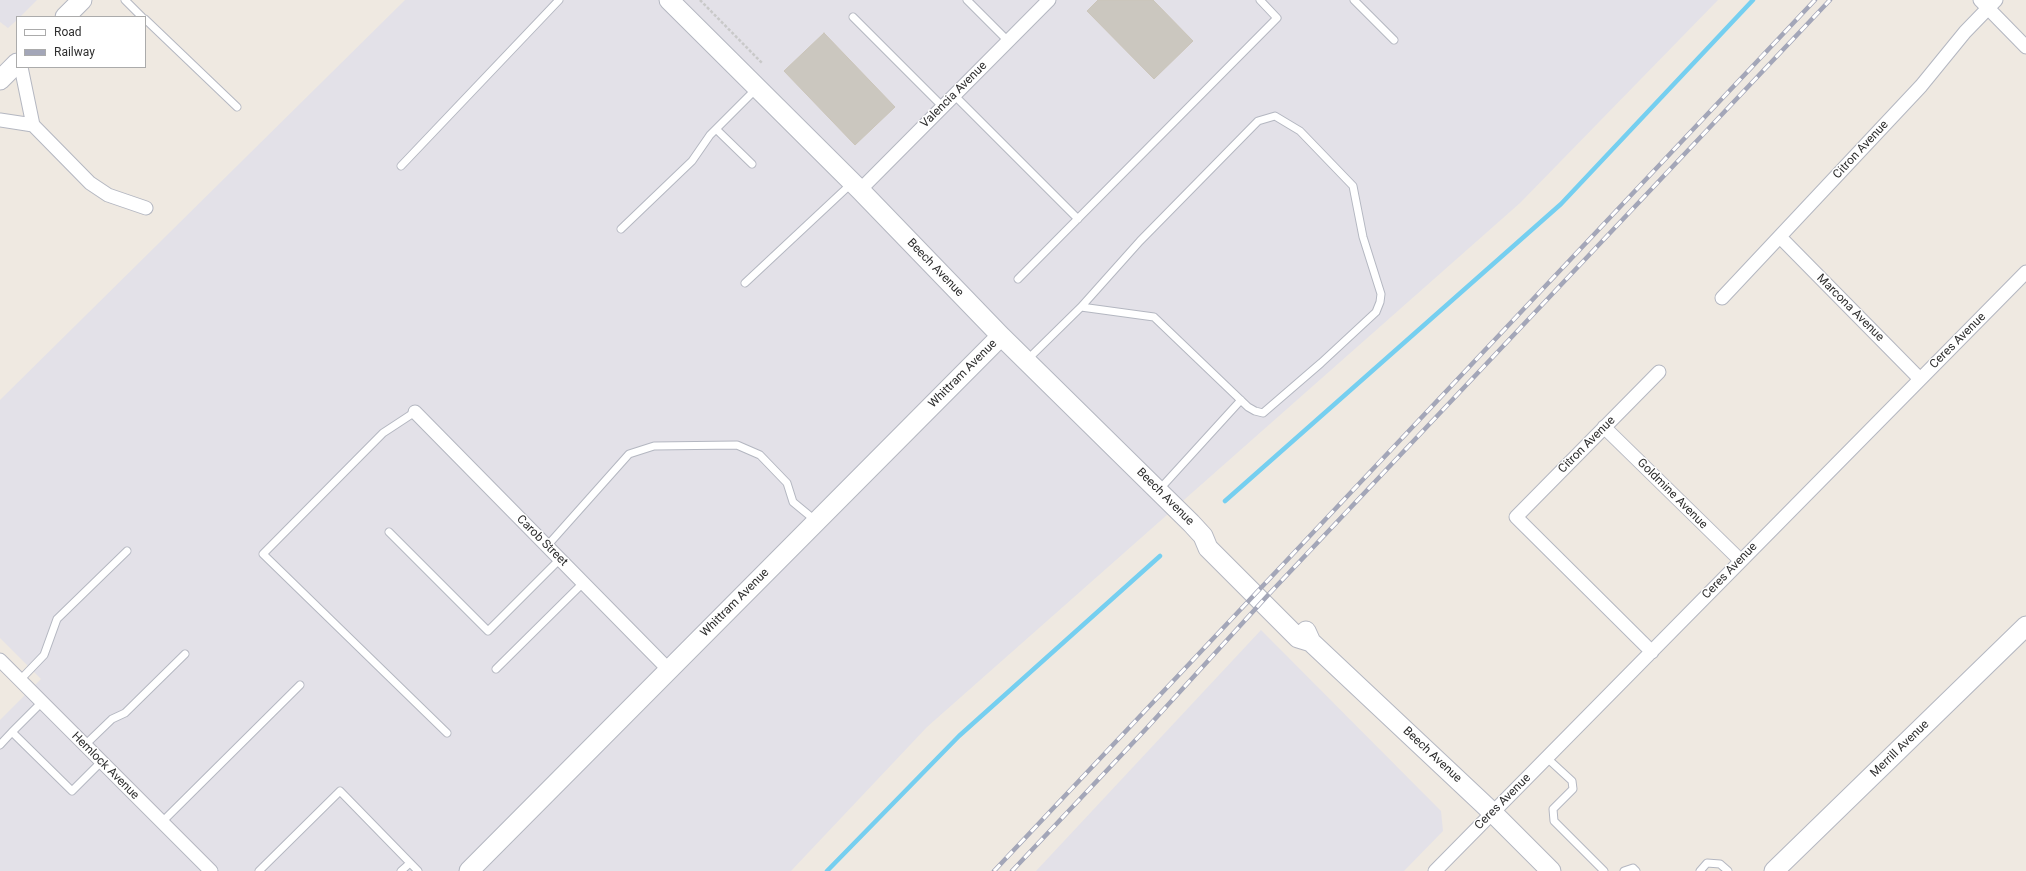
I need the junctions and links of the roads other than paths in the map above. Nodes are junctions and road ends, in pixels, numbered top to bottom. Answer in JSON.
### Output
{"nodes":[{"id":1,"x":82,"y":0,"type":"edge"},
{"id":2,"x":125,"y":0,"type":"edge"},
{"id":3,"x":560,"y":0,"type":"edge"},
{"id":4,"x":669,"y":0,"type":"edge"},
{"id":5,"x":967,"y":0,"type":"edge"},
{"id":6,"x":1049,"y":0,"type":"edge"},
{"id":7,"x":1260,"y":0,"type":"edge"},
{"id":8,"x":1354,"y":0,"type":"edge"},
{"id":9,"x":1989,"y":3,"type":"edge"},
{"id":10,"x":66,"y":16,"type":"edge"},
{"id":11,"x":141,"y":16,"type":"edge"},
{"id":12,"x":853,"y":17,"type":"dead end"},
{"id":13,"x":146,"y":20,"type":"edge"},
{"id":14,"x":1394,"y":40,"type":"dead end"},
{"id":15,"x":1008,"y":41,"type":"junction"},
{"id":16,"x":2026,"y":46,"type":"edge"},
{"id":17,"x":16,"y":64,"type":"edge"},
{"id":18,"x":21,"y":68,"type":"edge"},
{"id":19,"x":0,"y":80,"type":"edge"},
{"id":20,"x":757,"y":88,"type":"junction"},
{"id":21,"x":954,"y":95,"type":"junction"},
{"id":22,"x":237,"y":107,"type":"dead end"},
{"id":23,"x":942,"y":107,"type":"junction"},
{"id":24,"x":0,"y":120,"type":"edge"},
{"id":25,"x":33,"y":125,"type":"junction"},
{"id":26,"x":716,"y":129,"type":"junction"},
{"id":27,"x":752,"y":164,"type":"dead end"},
{"id":28,"x":401,"y":166,"type":"dead end"},
{"id":29,"x":856,"y":187,"type":"junction"},
{"id":30,"x":146,"y":208,"type":"dead end"},
{"id":31,"x":1078,"y":219,"type":"junction"},
{"id":32,"x":621,"y":230,"type":"dead end"},
{"id":33,"x":1780,"y":237,"type":"junction"},
{"id":34,"x":2026,"y":272,"type":"edge"},
{"id":35,"x":1018,"y":279,"type":"dead end"},
{"id":36,"x":745,"y":283,"type":"dead end"},
{"id":37,"x":1722,"y":298,"type":"dead end"},
{"id":38,"x":1081,"y":307,"type":"junction"},
{"id":39,"x":1001,"y":336,"type":"junction"},
{"id":40,"x":1026,"y":361,"type":"junction"},
{"id":41,"x":1659,"y":372,"type":"dead end"},
{"id":42,"x":1920,"y":379,"type":"junction"},
{"id":43,"x":1241,"y":400,"type":"junction"},
{"id":44,"x":415,"y":412,"type":"joint"},
{"id":45,"x":1604,"y":427,"type":"junction"},
{"id":46,"x":1158,"y":491,"type":"junction"},
{"id":47,"x":816,"y":522,"type":"junction"},
{"id":48,"x":388,"y":532,"type":"dead end"},
{"id":49,"x":547,"y":546,"type":"junction"},
{"id":50,"x":127,"y":551,"type":"dead end"},
{"id":51,"x":560,"y":559,"type":"junction"},
{"id":52,"x":1740,"y":560,"type":"junction"},
{"id":53,"x":583,"y":583,"type":"junction"},
{"id":54,"x":2026,"y":626,"type":"edge"},
{"id":55,"x":1652,"y":652,"type":"junction"},
{"id":56,"x":185,"y":654,"type":"dead end"},
{"id":57,"x":0,"y":660,"type":"edge"},
{"id":58,"x":496,"y":669,"type":"dead end"},
{"id":59,"x":669,"y":670,"type":"junction"},
{"id":60,"x":20,"y":680,"type":"junction"},
{"id":61,"x":300,"y":685,"type":"dead end"},
{"id":62,"x":42,"y":702,"type":"junction"},
{"id":63,"x":12,"y":732,"type":"junction"},
{"id":64,"x":447,"y":733,"type":"dead end"},
{"id":65,"x":0,"y":744,"type":"edge"},
{"id":66,"x":85,"y":745,"type":"junction"},
{"id":67,"x":1547,"y":758,"type":"junction"},
{"id":68,"x":102,"y":762,"type":"junction"},
{"id":69,"x":1493,"y":813,"type":"junction"},
{"id":70,"x":162,"y":822,"type":"junction"},
{"id":71,"x":410,"y":863,"type":"junction"},
{"id":72,"x":210,"y":871,"type":"edge"},
{"id":73,"x":259,"y":871,"type":"edge"},
{"id":74,"x":401,"y":871,"type":"edge"},
{"id":75,"x":418,"y":871,"type":"edge"},
{"id":76,"x":469,"y":871,"type":"edge"},
{"id":77,"x":1435,"y":871,"type":"edge"},
{"id":78,"x":1551,"y":871,"type":"edge"},
{"id":79,"x":1604,"y":871,"type":"edge"},
{"id":80,"x":1624,"y":871,"type":"edge"},
{"id":81,"x":1636,"y":871,"type":"edge"},
{"id":82,"x":1700,"y":871,"type":"edge"},
{"id":83,"x":1728,"y":871,"type":"edge"},
{"id":84,"x":1774,"y":871,"type":"edge"}],
"edges":[{"from":1,"to":10,"type":"main road"},
{"from":2,"to":11,"type":"lane"},
{"from":3,"to":28,"type":"lane"},
{"from":4,"to":20,"type":"main road","name":"Beech Avenue"},
{"from":5,"to":15,"type":"lane"},
{"from":6,"to":15,"type":"street","name":"Valencia Avenue"},
{"from":7,"to":31,"type":"lane"},
{"from":8,"to":14,"type":"lane"},
{"from":9,"to":16,"type":"street"},
{"from":9,"to":33,"type":"street","name":"Citron Avenue"},
{"from":12,"to":23,"type":"lane"},
{"from":13,"to":22,"type":"lane"},
{"from":15,"to":21,"type":"street","name":"Valencia Avenue"},
{"from":17,"to":19,"type":"main road"},
{"from":18,"to":25,"type":"street"},
{"from":20,"to":26,"type":"lane"},
{"from":20,"to":29,"type":"main road","name":"Beech Avenue"},
{"from":21,"to":23,"type":"street","name":"Valencia Avenue"},
{"from":21,"to":31,"type":"lane"},
{"from":23,"to":29,"type":"street","name":"Valencia Avenue"},
{"from":24,"to":25,"type":"street"},
{"from":25,"to":30,"type":"street"},
{"from":26,"to":27,"type":"lane"},
{"from":26,"to":32,"type":"lane"},
{"from":29,"to":36,"type":"lane"},
{"from":29,"to":39,"type":"main road","name":"Beech Avenue"},
{"from":31,"to":35,"type":"lane"},
{"from":33,"to":37,"type":"street","name":"Citron Avenue"},
{"from":33,"to":42,"type":"street","name":"Marcona Avenue"},
{"from":34,"to":42,"type":"street","name":"Ceres Avenue"},
{"from":38,"to":40,"type":"lane"},
{"from":38,"to":43,"type":"lane"},
{"from":38,"to":43,"type":"lane"},
{"from":39,"to":40,"type":"main road","name":"Beech Avenue"},
{"from":39,"to":47,"type":"main road","name":"Whittram Avenue"},
{"from":40,"to":46,"type":"main road","name":"Beech Avenue"},
{"from":41,"to":45,"type":"street","name":"Citron Avenue"},
{"from":42,"to":52,"type":"street","name":"Ceres Avenue"},
{"from":43,"to":46,"type":"lane"},
{"from":44,"to":49,"type":"street","name":"Carob Street"},
{"from":44,"to":64,"type":"lane"},
{"from":45,"to":52,"type":"street","name":"Goldmine Avenue"},
{"from":45,"to":55,"type":"street","name":"Citron Avenue"},
{"from":46,"to":69,"type":"main road","name":"Beech Avenue"},
{"from":47,"to":49,"type":"lane"},
{"from":47,"to":59,"type":"main road","name":"Whittram Avenue"},
{"from":48,"to":51,"type":"lane"},
{"from":49,"to":51,"type":"street","name":"Carob Street"},
{"from":50,"to":60,"type":"lane"},
{"from":51,"to":53,"type":"street","name":"Carob Street"},
{"from":52,"to":55,"type":"street","name":"Ceres Avenue"},
{"from":53,"to":58,"type":"lane"},
{"from":53,"to":59,"type":"street","name":"Carob Street"},
{"from":54,"to":84,"type":"main road","name":"Merrill Avenue"},
{"from":55,"to":67,"type":"street","name":"Ceres Avenue"},
{"from":56,"to":66,"type":"lane"},
{"from":57,"to":60,"type":"street","name":"Hemlock Avenue"},
{"from":59,"to":76,"type":"main road","name":"Whittram Avenue"},
{"from":60,"to":62,"type":"street","name":"Hemlock Avenue"},
{"from":61,"to":70,"type":"lane"},
{"from":62,"to":63,"type":"lane"},
{"from":62,"to":66,"type":"street","name":"Hemlock Avenue"},
{"from":63,"to":65,"type":"lane"},
{"from":63,"to":68,"type":"lane"},
{"from":66,"to":68,"type":"street","name":"Hemlock Avenue"},
{"from":67,"to":69,"type":"street","name":"Ceres Avenue"},
{"from":67,"to":79,"type":"lane"},
{"from":68,"to":70,"type":"street","name":"Hemlock Avenue"},
{"from":69,"to":77,"type":"street","name":"Ceres Avenue"},
{"from":69,"to":78,"type":"main road","name":"Beech Avenue"},
{"from":70,"to":72,"type":"street","name":"Hemlock Avenue"},
{"from":71,"to":73,"type":"lane"},
{"from":71,"to":74,"type":"lane"},
{"from":71,"to":75,"type":"lane"},
{"from":80,"to":81,"type":"lane"},
{"from":82,"to":83,"type":"lane"}]}
